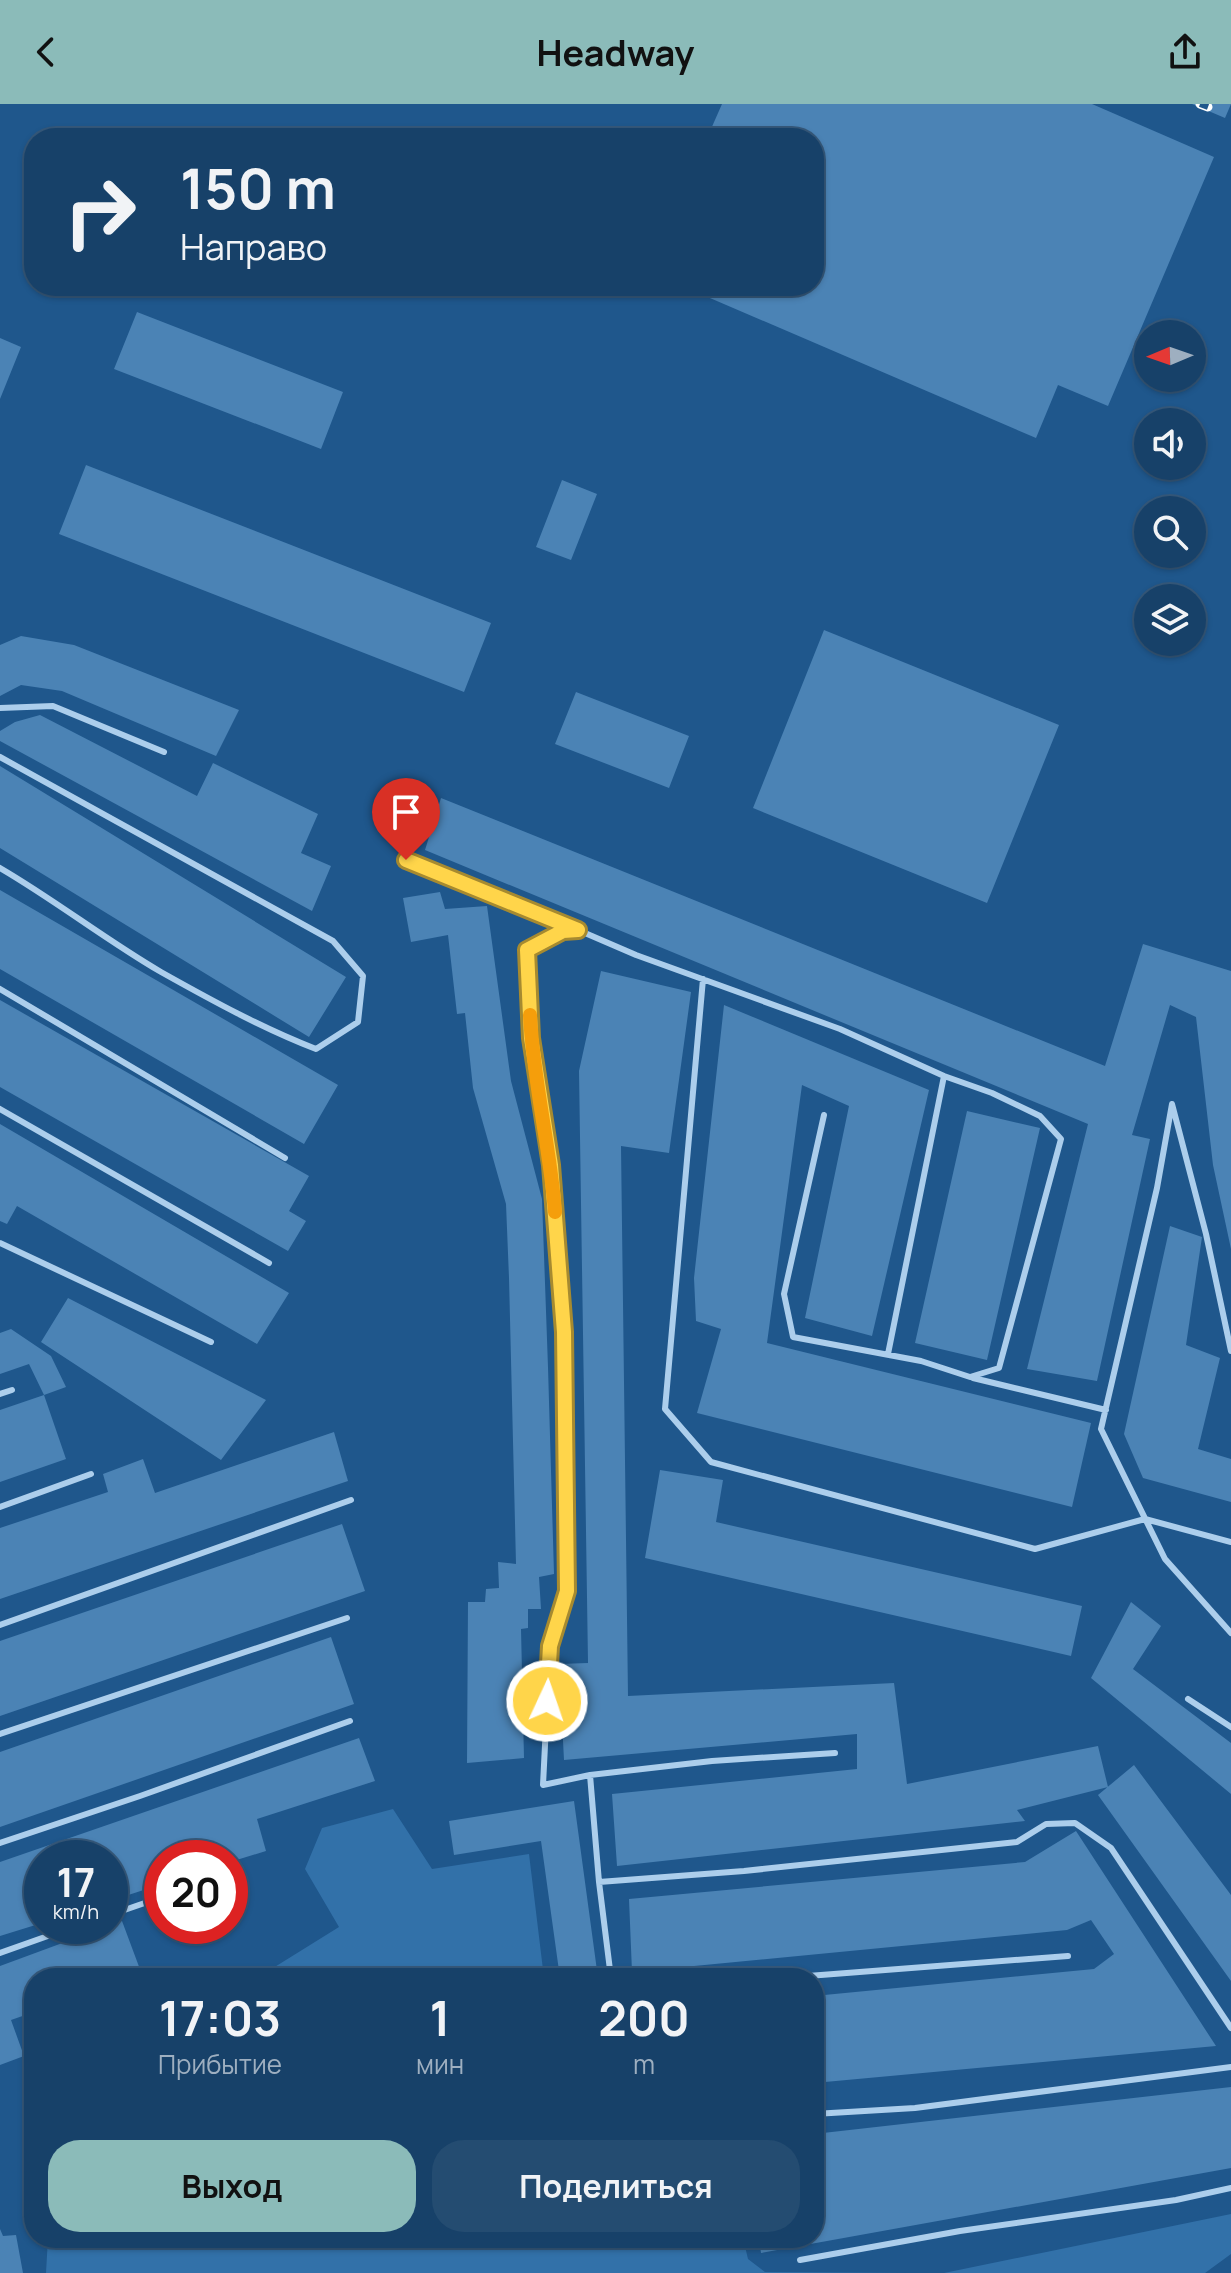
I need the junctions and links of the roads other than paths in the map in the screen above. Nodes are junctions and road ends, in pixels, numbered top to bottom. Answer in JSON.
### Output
{"nodes":[{"id":1,"x":0,"y":708,"type":"edge"},
{"id":2,"x":164,"y":752,"type":"dead end"},
{"id":3,"x":0,"y":757,"type":"edge"},
{"id":4,"x":406,"y":860,"type":"dead end"},
{"id":5,"x":0,"y":868,"type":"edge"},
{"id":6,"x":578,"y":930,"type":"junction"},
{"id":7,"x":703,"y":979,"type":"junction"},
{"id":8,"x":0,"y":989,"type":"edge"},
{"id":9,"x":944,"y":1076,"type":"junction"},
{"id":10,"x":0,"y":1109,"type":"edge"},
{"id":11,"x":824,"y":1115,"type":"dead end"},
{"id":12,"x":285,"y":1158,"type":"dead end"},
{"id":13,"x":0,"y":1243,"type":"edge"},
{"id":14,"x":269,"y":1263,"type":"dead end"},
{"id":15,"x":211,"y":1342,"type":"dead end"},
{"id":16,"x":1231,"y":1351,"type":"edge"},
{"id":17,"x":888,"y":1354,"type":"junction"},
{"id":18,"x":970,"y":1377,"type":"junction"},
{"id":19,"x":12,"y":1390,"type":"dead end"},
{"id":20,"x":0,"y":1394,"type":"edge"},
{"id":21,"x":1106,"y":1410,"type":"junction"},
{"id":22,"x":91,"y":1474,"type":"dead end"},
{"id":23,"x":351,"y":1500,"type":"dead end"},
{"id":24,"x":0,"y":1507,"type":"edge"},
{"id":25,"x":1145,"y":1519,"type":"junction"},
{"id":26,"x":1231,"y":1542,"type":"edge"},
{"id":27,"x":347,"y":1618,"type":"dead end"},
{"id":28,"x":0,"y":1625,"type":"edge"},
{"id":29,"x":1231,"y":1633,"type":"edge"},
{"id":30,"x":1188,"y":1699,"type":"dead end"},
{"id":31,"x":350,"y":1721,"type":"dead end"},
{"id":32,"x":1231,"y":1727,"type":"edge"},
{"id":33,"x":0,"y":1734,"type":"edge"},
{"id":34,"x":835,"y":1753,"type":"dead end"},
{"id":35,"x":590,"y":1775,"type":"junction"},
{"id":36,"x":0,"y":1843,"type":"edge"},
{"id":37,"x":599,"y":1882,"type":"junction"},
{"id":38,"x":25,"y":1944,"type":"edge"},
{"id":39,"x":0,"y":1953,"type":"edge"},
{"id":40,"x":1068,"y":1956,"type":"dead end"},
{"id":41,"x":610,"y":1968,"type":"edge"},
{"id":42,"x":824,"y":1975,"type":"edge"},
{"id":43,"x":1231,"y":2028,"type":"edge"},
{"id":44,"x":1231,"y":2067,"type":"edge"},
{"id":45,"x":824,"y":2113,"type":"edge"},
{"id":46,"x":1231,"y":2188,"type":"edge"},
{"id":47,"x":800,"y":2260,"type":"dead end"}],
"edges":[{"from":1,"to":2,"type":"lane"},
{"from":3,"to":5,"type":"lane"},
{"from":4,"to":6,"type":"lane"},
{"from":6,"to":7,"type":"lane"},
{"from":6,"to":35,"type":"lane"},
{"from":7,"to":9,"type":"lane"},
{"from":7,"to":25,"type":"lane"},
{"from":8,"to":12,"type":"lane"},
{"from":9,"to":17,"type":"lane"},
{"from":9,"to":18,"type":"lane"},
{"from":10,"to":14,"type":"lane"},
{"from":11,"to":17,"type":"lane"},
{"from":13,"to":15,"type":"lane"},
{"from":16,"to":21,"type":"lane"},
{"from":17,"to":18,"type":"lane"},
{"from":18,"to":21,"type":"lane"},
{"from":19,"to":20,"type":"lane"},
{"from":21,"to":25,"type":"lane"},
{"from":22,"to":24,"type":"lane"},
{"from":23,"to":28,"type":"lane"},
{"from":25,"to":26,"type":"lane"},
{"from":25,"to":29,"type":"lane"},
{"from":27,"to":33,"type":"lane"},
{"from":30,"to":32,"type":"lane"},
{"from":31,"to":36,"type":"lane"},
{"from":34,"to":35,"type":"lane"},
{"from":35,"to":37,"type":"lane"},
{"from":37,"to":41,"type":"lane"},
{"from":37,"to":43,"type":"lane"},
{"from":38,"to":39,"type":"lane"},
{"from":40,"to":42,"type":"lane"},
{"from":44,"to":45,"type":"lane"},
{"from":46,"to":47,"type":"lane"}]}
